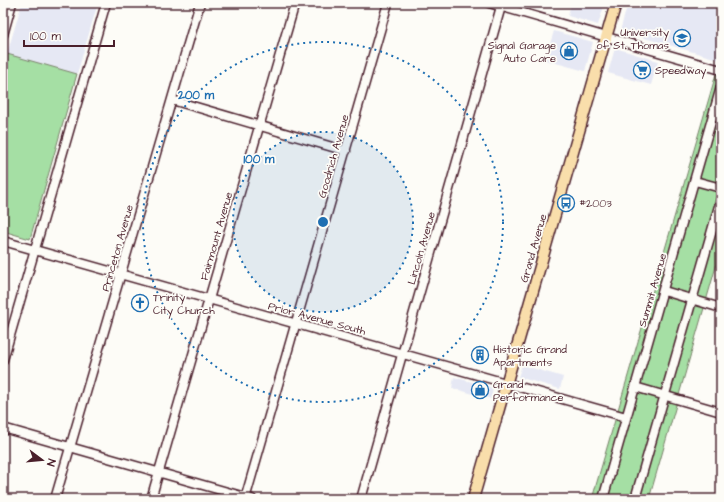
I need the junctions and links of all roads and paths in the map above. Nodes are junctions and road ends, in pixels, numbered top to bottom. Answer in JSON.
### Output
{"nodes":[{"id":1,"x":12,"y":3,"type":"edge"},
{"id":2,"x":106,"y":3,"type":"edge"},
{"id":3,"x":200,"y":3,"type":"edge"},
{"id":4,"x":295,"y":3,"type":"edge"},
{"id":5,"x":388,"y":3,"type":"edge"},
{"id":6,"x":488,"y":3,"type":"edge"},
{"id":7,"x":616,"y":3,"type":"edge"},
{"id":8,"x":502,"y":5,"type":"edge"},
{"id":9,"x":3,"y":35,"type":"edge"},
{"id":10,"x":607,"y":37,"type":"junction"},
{"id":11,"x":721,"y":70,"type":"edge"},
{"id":12,"x":721,"y":87,"type":"edge"},
{"id":13,"x":172,"y":100,"type":"junction"},
{"id":14,"x":260,"y":125,"type":"junction"},
{"id":15,"x":346,"y":151,"type":"junction"},
{"id":16,"x":695,"y":181,"type":"junction"},
{"id":17,"x":721,"y":188,"type":"edge"},
{"id":18,"x":721,"y":199,"type":"edge"},
{"id":19,"x":3,"y":241,"type":"edge"},
{"id":20,"x":35,"y":250,"type":"junction"},
{"id":21,"x":121,"y":274,"type":"junction"},
{"id":22,"x":664,"y":291,"type":"junction"},
{"id":23,"x":692,"y":299,"type":"junction"},
{"id":24,"x":208,"y":300,"type":"junction"},
{"id":25,"x":721,"y":308,"type":"edge"},
{"id":26,"x":296,"y":324,"type":"junction"},
{"id":27,"x":403,"y":353,"type":"junction"},
{"id":28,"x":3,"y":360,"type":"edge"},
{"id":29,"x":506,"y":383,"type":"junction"},
{"id":30,"x":635,"y":387,"type":"junction"},
{"id":31,"x":665,"y":396,"type":"junction"},
{"id":32,"x":721,"y":412,"type":"edge"},
{"id":33,"x":626,"y":417,"type":"junction"},
{"id":34,"x":3,"y":428,"type":"edge"},
{"id":35,"x":70,"y":447,"type":"junction"},
{"id":36,"x":158,"y":473,"type":"junction"},
{"id":37,"x":247,"y":498,"type":"edge"},
{"id":38,"x":55,"y":499,"type":"edge"},
{"id":39,"x":151,"y":499,"type":"edge"},
{"id":40,"x":361,"y":499,"type":"edge"},
{"id":41,"x":473,"y":499,"type":"edge"},
{"id":42,"x":603,"y":499,"type":"edge"},
{"id":43,"x":635,"y":499,"type":"edge"}],
"edges":[{"from":1,"to":9,"type":"street"},
{"from":2,"to":20,"type":"street"},
{"from":3,"to":13,"type":"street","name":"Princeton Avenue"},
{"from":4,"to":14,"type":"street","name":"Fairmount Avenue"},
{"from":5,"to":15,"type":"street","name":"Goodrich Avenue"},
{"from":6,"to":8,"type":"street"},
{"from":7,"to":10,"type":"main road","name":"Grand Avenue"},
{"from":8,"to":10,"type":"street"},
{"from":8,"to":27,"type":"street","name":"Lincoln Avenue"},
{"from":10,"to":11,"type":"street"},
{"from":10,"to":29,"type":"main road","name":"Grand Avenue"},
{"from":12,"to":16,"type":"street","name":"Summit Avenue"},
{"from":13,"to":14,"type":"street"},
{"from":13,"to":21,"type":"street","name":"Princeton Avenue"},
{"from":14,"to":15,"type":"street"},
{"from":14,"to":24,"type":"street","name":"Fairmount Avenue"},
{"from":15,"to":26,"type":"street","name":"Goodrich Avenue"},
{"from":16,"to":17,"type":"street"},
{"from":16,"to":22,"type":"street","name":"Summit Avenue"},
{"from":18,"to":23,"type":"street"},
{"from":19,"to":20,"type":"street","name":"Prior Avenue South"},
{"from":20,"to":21,"type":"street","name":"Prior Avenue South"},
{"from":20,"to":28,"type":"street"},
{"from":21,"to":24,"type":"street","name":"Prior Avenue South"},
{"from":21,"to":35,"type":"street","name":"Princeton Avenue"},
{"from":22,"to":23,"type":"street"},
{"from":22,"to":30,"type":"street","name":"Summit Avenue"},
{"from":23,"to":25,"type":"street"},
{"from":23,"to":31,"type":"street"},
{"from":24,"to":26,"type":"street","name":"Prior Avenue South"},
{"from":24,"to":36,"type":"street","name":"Fairmount Avenue"},
{"from":26,"to":27,"type":"street","name":"Prior Avenue South"},
{"from":26,"to":37,"type":"street","name":"Goodrich Avenue"},
{"from":27,"to":29,"type":"street","name":"Prior Avenue South"},
{"from":27,"to":40,"type":"street","name":"Lincoln Avenue"},
{"from":29,"to":33,"type":"street","name":"Prior Avenue South"},
{"from":29,"to":41,"type":"main road","name":"Grand Avenue"},
{"from":30,"to":31,"type":"street"},
{"from":30,"to":33,"type":"street","name":"Summit Avenue"},
{"from":31,"to":32,"type":"street"},
{"from":31,"to":43,"type":"street"},
{"from":33,"to":42,"type":"street","name":"Summit Avenue"},
{"from":34,"to":35,"type":"street"},
{"from":35,"to":36,"type":"street"},
{"from":35,"to":38,"type":"street","name":"Princeton Avenue"},
{"from":36,"to":37,"type":"street"},
{"from":36,"to":39,"type":"street","name":"Fairmount Avenue"}]}
